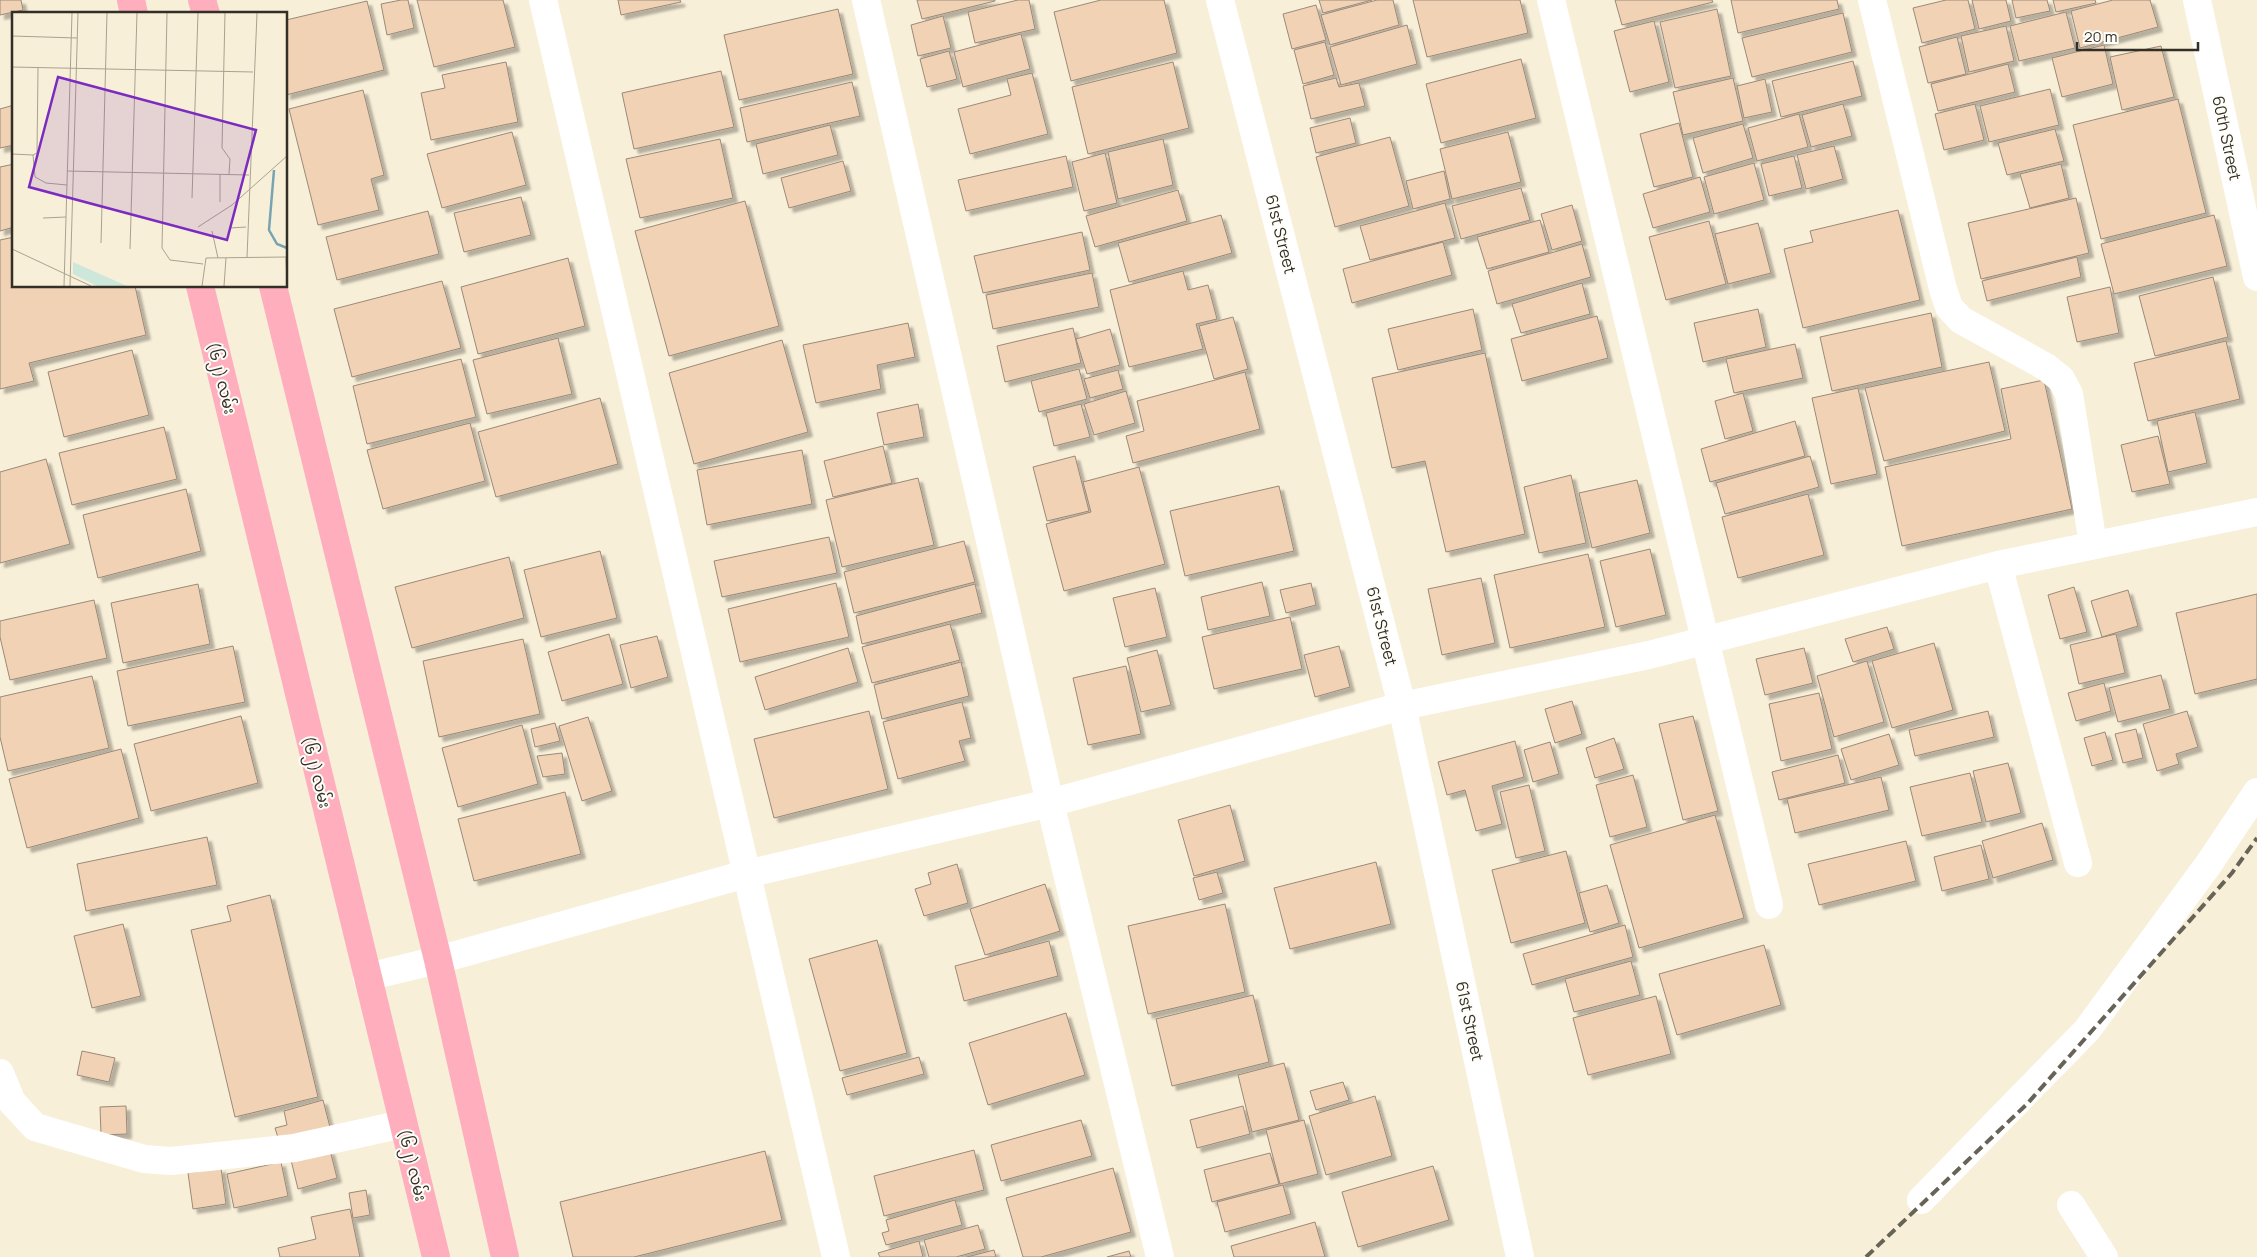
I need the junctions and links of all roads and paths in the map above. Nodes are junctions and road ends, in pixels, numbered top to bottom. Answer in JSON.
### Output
{"nodes":[{"id":1,"x":543,"y":0,"type":"edge"},
{"id":2,"x":866,"y":0,"type":"edge"},
{"id":3,"x":1220,"y":0,"type":"edge"},
{"id":4,"x":1552,"y":0,"type":"edge"},
{"id":5,"x":1872,"y":0,"type":"edge"},
{"id":6,"x":2197,"y":0,"type":"edge"},
{"id":7,"x":2257,"y":277,"type":"edge"},
{"id":8,"x":200,"y":288,"type":"edge"},
{"id":9,"x":272,"y":288,"type":"edge"},
{"id":10,"x":2257,"y":512,"type":"edge"},
{"id":11,"x":2093,"y":544,"type":"junction"},
{"id":12,"x":1998,"y":565,"type":"junction"},
{"id":13,"x":1706,"y":641,"type":"junction"},
{"id":14,"x":1402,"y":706,"type":"junction"},
{"id":15,"x":2257,"y":792,"type":"edge"},
{"id":16,"x":1050,"y":803,"type":"junction"},
{"id":17,"x":2078,"y":863,"type":"dead end"},
{"id":18,"x":746,"y":874,"type":"junction"},
{"id":19,"x":1769,"y":905,"type":"dead end"},
{"id":20,"x":438,"y":960,"type":"junction"},
{"id":21,"x":367,"y":977,"type":"junction"},
{"id":22,"x":0,"y":1073,"type":"edge"},
{"id":23,"x":403,"y":1124,"type":"junction"},
{"id":24,"x":1921,"y":1200,"type":"dead end"},
{"id":25,"x":2071,"y":1205,"type":"dead end"},
{"id":26,"x":436,"y":1257,"type":"edge"},
{"id":27,"x":505,"y":1257,"type":"edge"},
{"id":28,"x":836,"y":1257,"type":"edge"},
{"id":29,"x":1160,"y":1257,"type":"edge"},
{"id":30,"x":1520,"y":1257,"type":"edge"},
{"id":31,"x":2104,"y":1257,"type":"edge"}],
"edges":[{"from":1,"to":18,"type":"street"},
{"from":2,"to":16,"type":"street"},
{"from":3,"to":14,"type":"street","name":"61st Street"},
{"from":4,"to":13,"type":"street"},
{"from":5,"to":11,"type":"street"},
{"from":6,"to":7,"type":"street","name":"60th Street"},
{"from":8,"to":21,"type":"main road","name":"(၆၂) လမ်း"},
{"from":9,"to":20,"type":"main road"},
{"from":10,"to":11,"type":"street"},
{"from":11,"to":12,"type":"street"},
{"from":12,"to":13,"type":"street"},
{"from":12,"to":17,"type":"street"},
{"from":13,"to":14,"type":"street"},
{"from":13,"to":19,"type":"street"},
{"from":14,"to":16,"type":"street"},
{"from":14,"to":30,"type":"street","name":"61st Street"},
{"from":15,"to":24,"type":"street"},
{"from":16,"to":18,"type":"street"},
{"from":16,"to":29,"type":"street"},
{"from":18,"to":20,"type":"street"},
{"from":18,"to":28,"type":"street"},
{"from":20,"to":21,"type":"street"},
{"from":20,"to":27,"type":"main road"},
{"from":21,"to":23,"type":"main road","name":"(၆၂) လမ်း"},
{"from":22,"to":23,"type":"street"},
{"from":23,"to":26,"type":"main road","name":"(၆၂) လမ်း"},
{"from":25,"to":31,"type":"street"}]}
